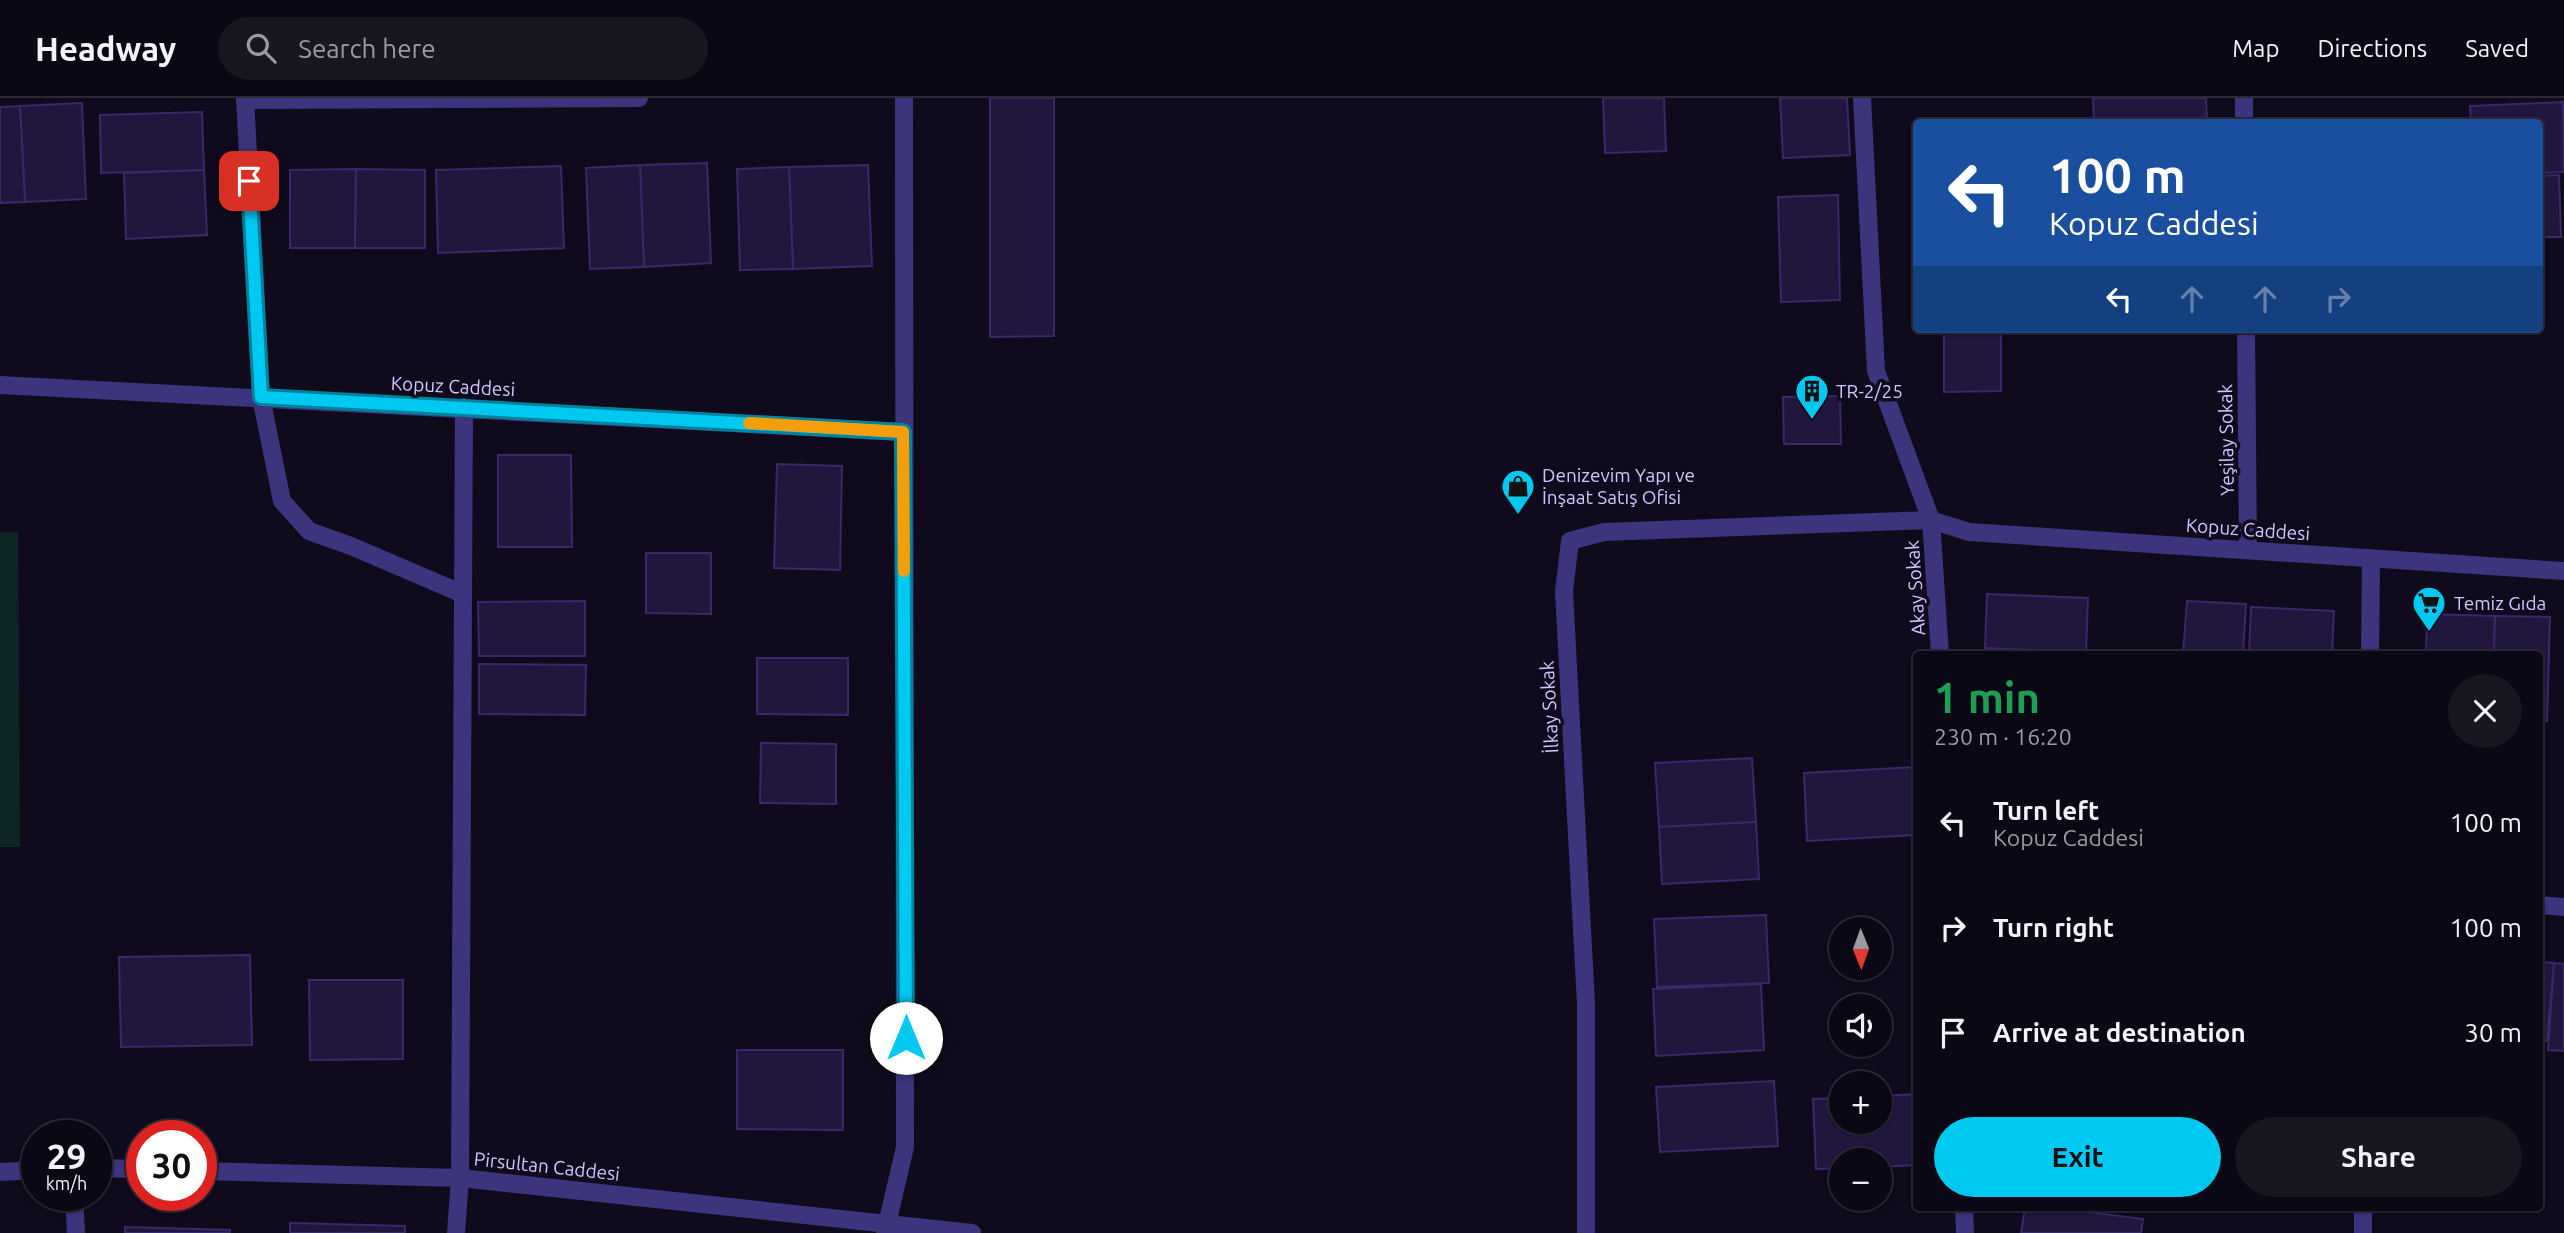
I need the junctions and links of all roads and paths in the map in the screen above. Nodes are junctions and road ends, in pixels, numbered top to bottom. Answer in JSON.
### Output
{"nodes":[{"id":1,"x":639,"y":98,"type":"edge"},
{"id":2,"x":904,"y":98,"type":"edge"},
{"id":3,"x":1862,"y":98,"type":"edge"},
{"id":4,"x":2244,"y":98,"type":"edge"},
{"id":5,"x":245,"y":99,"type":"edge"},
{"id":6,"x":2244,"y":119,"type":"edge"},
{"id":7,"x":2246,"y":333,"type":"edge"},
{"id":8,"x":0,"y":385,"type":"edge"},
{"id":9,"x":261,"y":397,"type":"junction"},
{"id":10,"x":464,"y":407,"type":"junction"},
{"id":11,"x":903,"y":432,"type":"junction"},
{"id":12,"x":1931,"y":520,"type":"junction"},
{"id":13,"x":2248,"y":550,"type":"junction"},
{"id":14,"x":2371,"y":558,"type":"junction"},
{"id":15,"x":2564,"y":570,"type":"edge"},
{"id":16,"x":463,"y":594,"type":"junction"},
{"id":17,"x":1940,"y":651,"type":"edge"},
{"id":18,"x":2370,"y":651,"type":"edge"},
{"id":19,"x":2543,"y":905,"type":"edge"},
{"id":20,"x":2564,"y":907,"type":"edge"},
{"id":21,"x":21,"y":1171,"type":"edge"},
{"id":22,"x":217,"y":1171,"type":"edge"},
{"id":23,"x":0,"y":1172,"type":"edge"},
{"id":24,"x":460,"y":1178,"type":"junction"},
{"id":25,"x":75,"y":1211,"type":"edge"},
{"id":26,"x":1964,"y":1211,"type":"edge"},
{"id":27,"x":2363,"y":1211,"type":"edge"},
{"id":28,"x":886,"y":1229,"type":"edge"},
{"id":29,"x":76,"y":1233,"type":"edge"},
{"id":30,"x":456,"y":1233,"type":"edge"},
{"id":31,"x":971,"y":1233,"type":"edge"},
{"id":32,"x":1586,"y":1233,"type":"edge"},
{"id":33,"x":1965,"y":1233,"type":"edge"},
{"id":34,"x":2363,"y":1233,"type":"edge"}],
"edges":[{"from":1,"to":5,"type":"street"},
{"from":2,"to":11,"type":"street"},
{"from":3,"to":12,"type":"street","name":"Akay Sokak"},
{"from":4,"to":6,"type":"street"},
{"from":5,"to":9,"type":"street"},
{"from":7,"to":13,"type":"street","name":"Yeşilay Sokak"},
{"from":8,"to":9,"type":"street","name":"Kopuz Caddesi"},
{"from":9,"to":10,"type":"street","name":"Kopuz Caddesi"},
{"from":9,"to":16,"type":"street"},
{"from":10,"to":11,"type":"street","name":"Kopuz Caddesi"},
{"from":10,"to":16,"type":"street"},
{"from":11,"to":28,"type":"street"},
{"from":12,"to":13,"type":"street","name":"Kopuz Caddesi"},
{"from":12,"to":17,"type":"street","name":"Akay Sokak"},
{"from":12,"to":32,"type":"street","name":"İlkay Sokak"},
{"from":13,"to":14,"type":"street","name":"Kopuz Caddesi"},
{"from":14,"to":15,"type":"street","name":"Kopuz Caddesi"},
{"from":14,"to":18,"type":"street"},
{"from":16,"to":24,"type":"street"},
{"from":19,"to":20,"type":"street"},
{"from":21,"to":23,"type":"street"},
{"from":22,"to":24,"type":"street","name":"Pirsultan Caddesi"},
{"from":24,"to":28,"type":"street","name":"Pirsultan Caddesi"},
{"from":24,"to":30,"type":"street"},
{"from":25,"to":29,"type":"street"},
{"from":26,"to":33,"type":"street"},
{"from":27,"to":34,"type":"street"},
{"from":28,"to":31,"type":"street","name":"Pirsultan Caddesi"}]}
